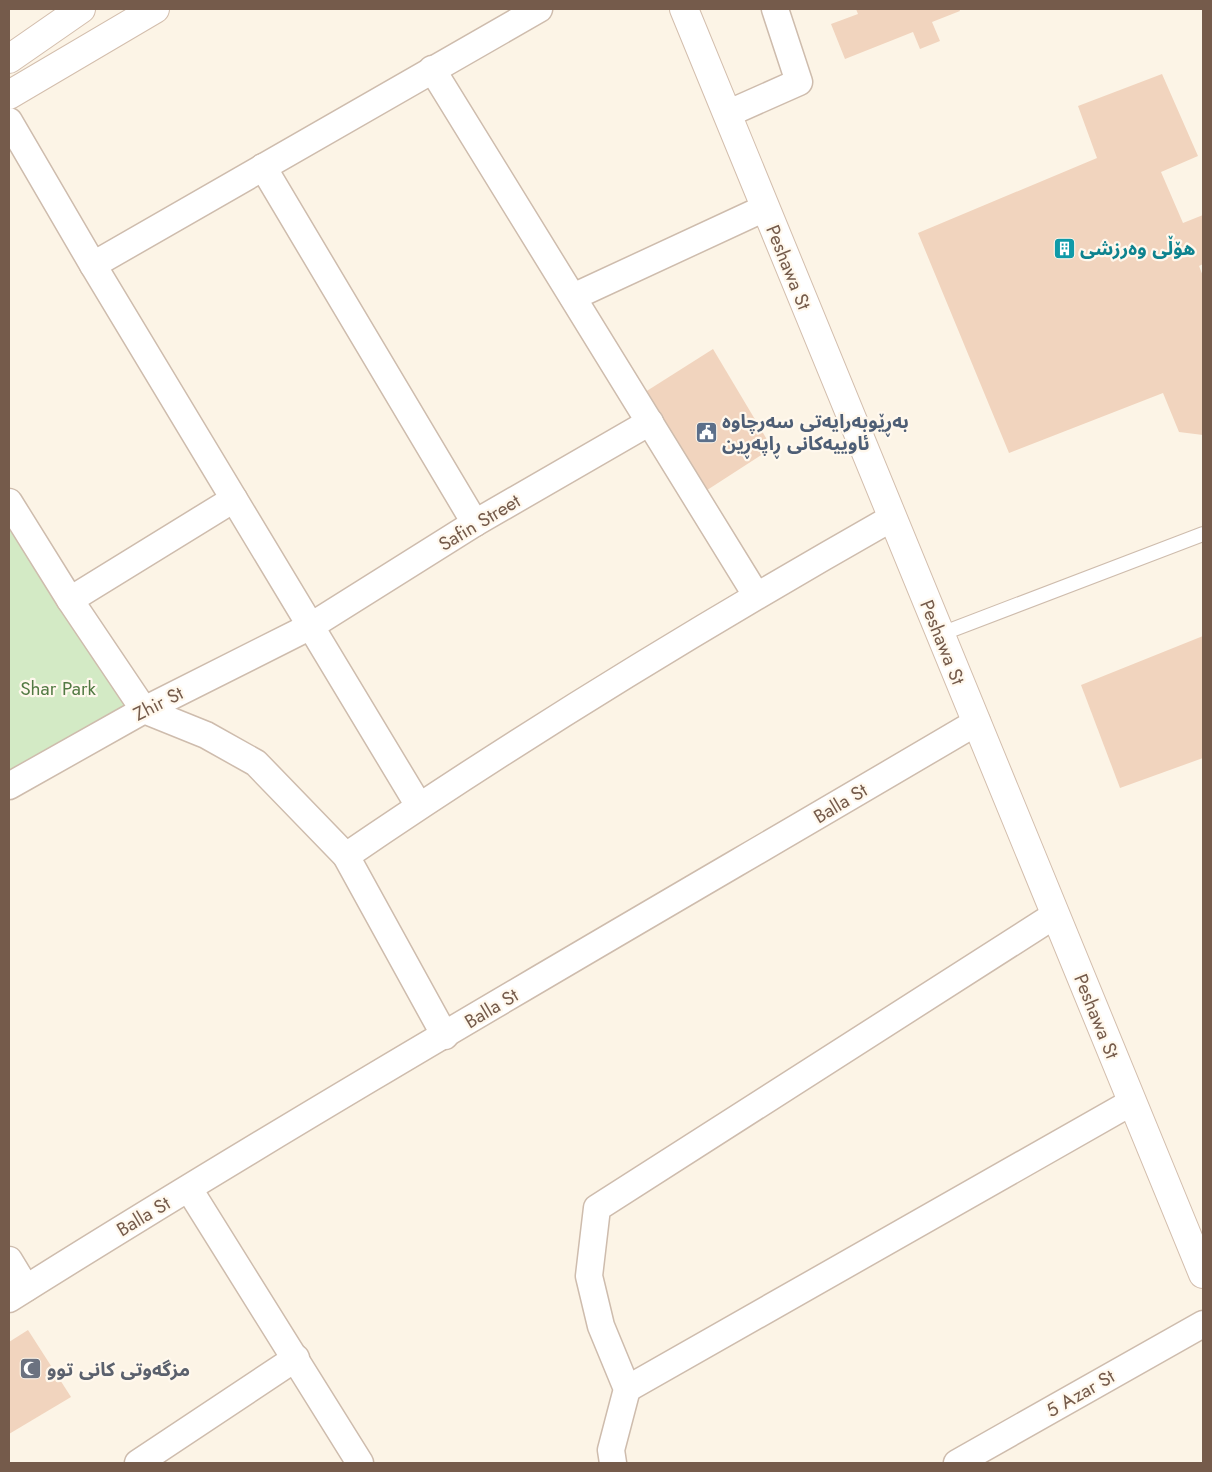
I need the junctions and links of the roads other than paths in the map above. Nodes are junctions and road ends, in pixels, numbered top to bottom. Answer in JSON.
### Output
{"nodes":[{"id":1,"x":82,"y":9,"type":"edge"},
{"id":2,"x":155,"y":9,"type":"edge"},
{"id":3,"x":539,"y":9,"type":"edge"},
{"id":4,"x":684,"y":9,"type":"edge"},
{"id":5,"x":775,"y":9,"type":"edge"},
{"id":6,"x":9,"y":59,"type":"edge"},
{"id":7,"x":432,"y":69,"type":"junction"},
{"id":8,"x":9,"y":95,"type":"edge"},
{"id":9,"x":726,"y":114,"type":"junction"},
{"id":10,"x":9,"y":121,"type":"edge"},
{"id":11,"x":263,"y":167,"type":"junction"},
{"id":12,"x":765,"y":208,"type":"junction"},
{"id":13,"x":93,"y":265,"type":"junction"},
{"id":14,"x":573,"y":297,"type":"junction"},
{"id":15,"x":650,"y":422,"type":"junction"},
{"id":16,"x":234,"y":500,"type":"junction"},
{"id":17,"x":9,"y":502,"type":"edge"},
{"id":18,"x":892,"y":518,"type":"junction"},
{"id":19,"x":475,"y":523,"type":"junction"},
{"id":20,"x":1203,"y":534,"type":"edge"},
{"id":21,"x":756,"y":595,"type":"junction"},
{"id":22,"x":70,"y":600,"type":"junction"},
{"id":23,"x":311,"y":626,"type":"junction"},
{"id":24,"x":940,"y":634,"type":"junction"},
{"id":25,"x":144,"y":710,"type":"junction"},
{"id":26,"x":977,"y":722,"type":"junction"},
{"id":27,"x":9,"y":786,"type":"edge"},
{"id":28,"x":419,"y":806,"type":"junction"},
{"id":29,"x":346,"y":856,"type":"junction"},
{"id":30,"x":1055,"y":914,"type":"junction"},
{"id":31,"x":445,"y":1036,"type":"junction"},
{"id":32,"x":1132,"y":1102,"type":"junction"},
{"id":33,"x":189,"y":1188,"type":"junction"},
{"id":34,"x":9,"y":1260,"type":"edge"},
{"id":35,"x":1203,"y":1274,"type":"edge"},
{"id":36,"x":17,"y":1294,"type":"edge"},
{"id":37,"x":1203,"y":1324,"type":"edge"},
{"id":38,"x":296,"y":1358,"type":"junction"},
{"id":39,"x":627,"y":1389,"type":"junction"},
{"id":40,"x":138,"y":1463,"type":"edge"},
{"id":41,"x":360,"y":1463,"type":"edge"},
{"id":42,"x":613,"y":1463,"type":"edge"},
{"id":43,"x":957,"y":1463,"type":"edge"}],
"edges":[{"from":1,"to":6,"type":"street"},
{"from":2,"to":8,"type":"street"},
{"from":3,"to":7,"type":"street"},
{"from":4,"to":9,"type":"street","name":"Peshawa St"},
{"from":5,"to":9,"type":"street"},
{"from":7,"to":11,"type":"street"},
{"from":7,"to":14,"type":"street"},
{"from":9,"to":12,"type":"street","name":"Peshawa St"},
{"from":10,"to":13,"type":"street"},
{"from":11,"to":13,"type":"street"},
{"from":11,"to":19,"type":"street"},
{"from":12,"to":14,"type":"street"},
{"from":12,"to":18,"type":"street","name":"Peshawa St"},
{"from":13,"to":16,"type":"street"},
{"from":14,"to":15,"type":"street"},
{"from":15,"to":19,"type":"street","name":"Safin Street"},
{"from":15,"to":21,"type":"street"},
{"from":16,"to":22,"type":"street"},
{"from":16,"to":23,"type":"street"},
{"from":17,"to":22,"type":"street"},
{"from":18,"to":21,"type":"street"},
{"from":18,"to":24,"type":"street","name":"Peshawa St"},
{"from":19,"to":23,"type":"street","name":"Safin Street"},
{"from":20,"to":24,"type":"lane"},
{"from":21,"to":28,"type":"street"},
{"from":22,"to":25,"type":"street"},
{"from":23,"to":25,"type":"street","name":"Zhir St"},
{"from":23,"to":28,"type":"street"},
{"from":24,"to":26,"type":"street","name":"Peshawa St"},
{"from":25,"to":27,"type":"street","name":"Zhir St"},
{"from":25,"to":29,"type":"street"},
{"from":26,"to":30,"type":"street","name":"Peshawa St"},
{"from":26,"to":31,"type":"street","name":"Balla St"},
{"from":28,"to":29,"type":"street"},
{"from":29,"to":31,"type":"street"},
{"from":30,"to":32,"type":"street","name":"Peshawa St"},
{"from":30,"to":39,"type":"street"},
{"from":31,"to":33,"type":"street","name":"Balla St"},
{"from":32,"to":35,"type":"street","name":"Peshawa St"},
{"from":32,"to":39,"type":"street"},
{"from":33,"to":36,"type":"street","name":"Balla St"},
{"from":33,"to":38,"type":"street"},
{"from":34,"to":36,"type":"street"},
{"from":37,"to":43,"type":"street","name":"5 Azar St"},
{"from":38,"to":40,"type":"street"},
{"from":38,"to":41,"type":"street"},
{"from":39,"to":42,"type":"street"}]}
